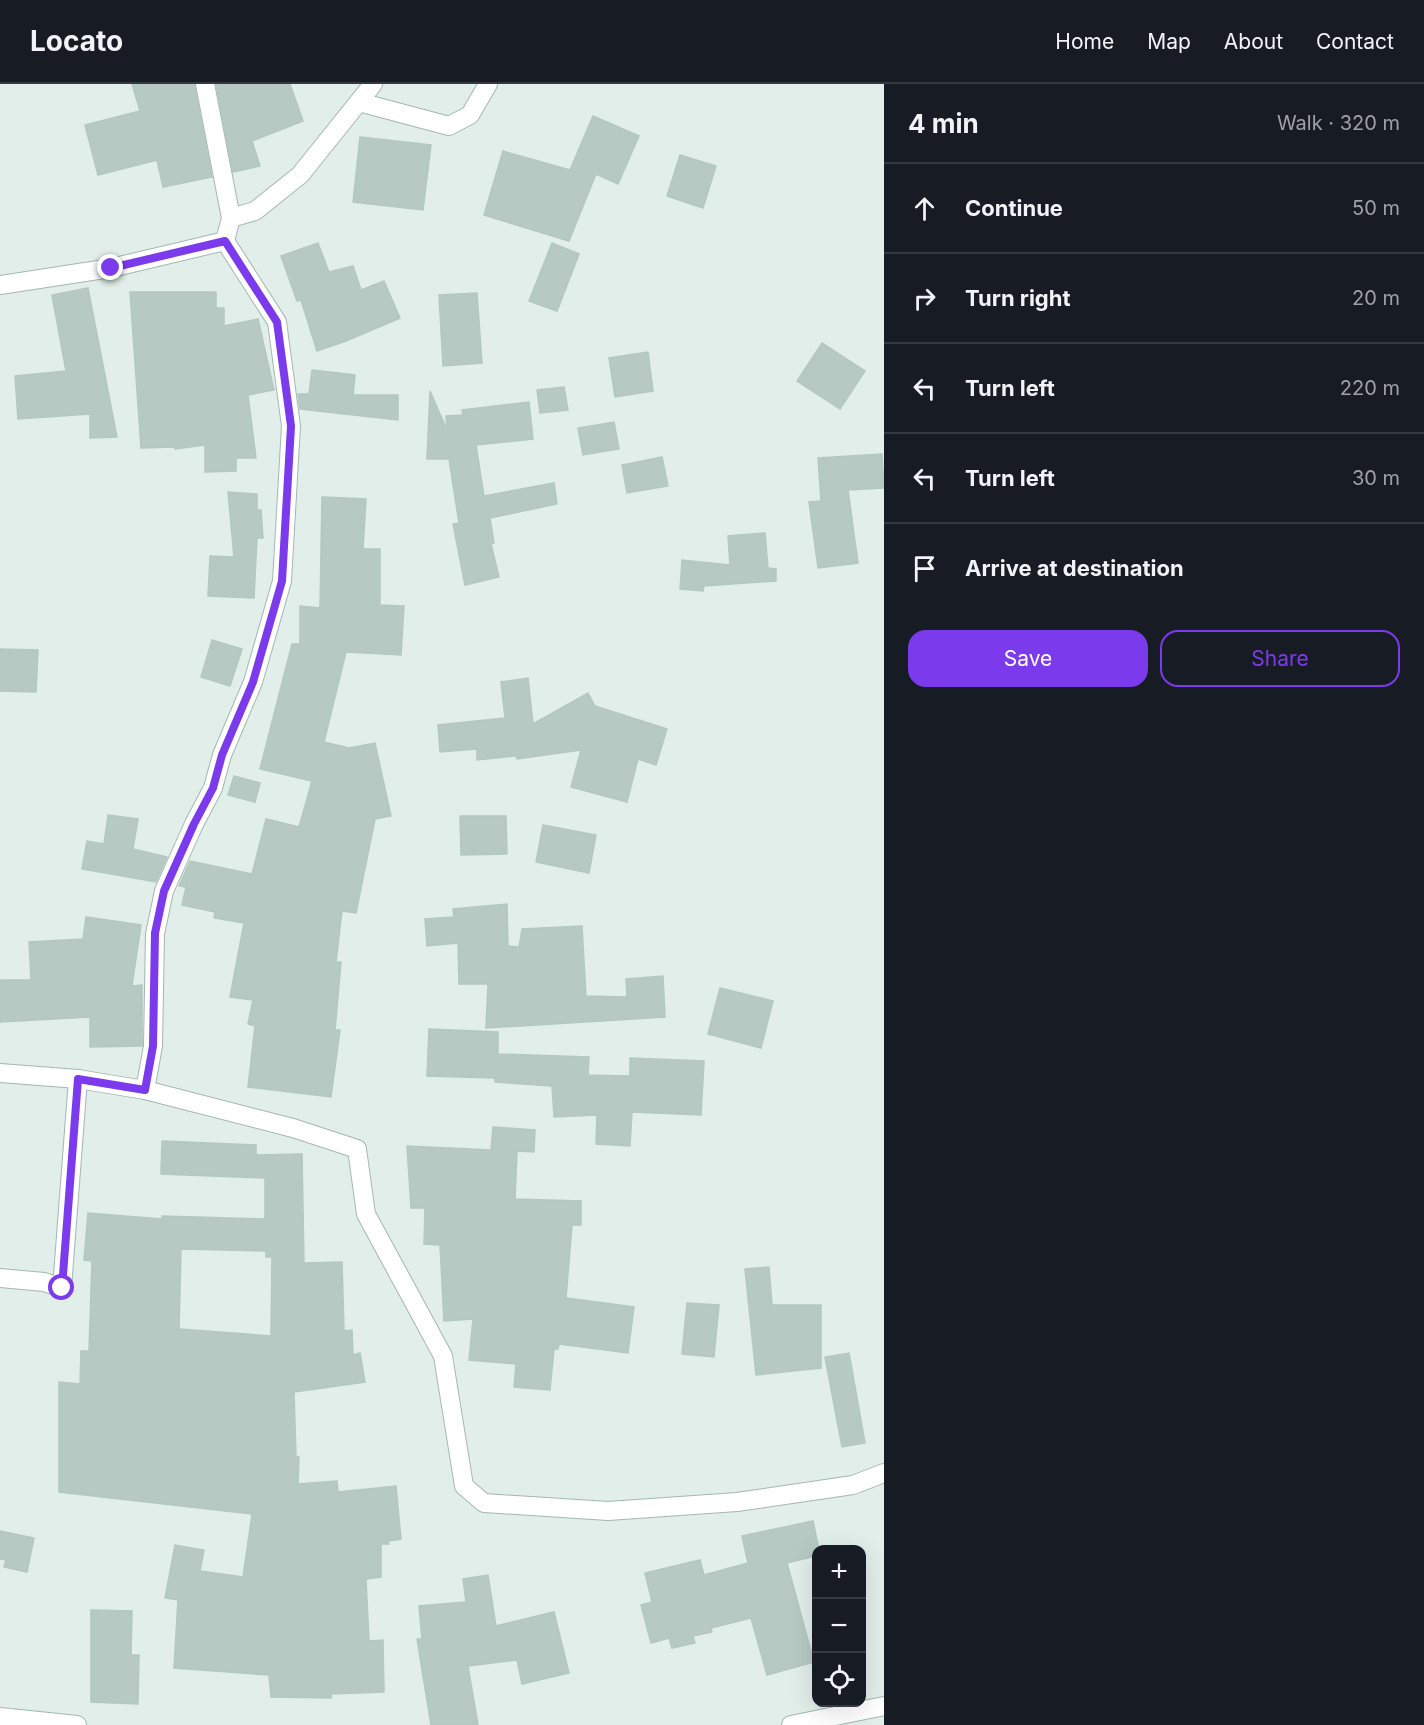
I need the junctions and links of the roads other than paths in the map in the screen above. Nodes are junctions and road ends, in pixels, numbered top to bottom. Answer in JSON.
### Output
{"nodes":[{"id":1,"x":206,"y":84,"type":"edge"},
{"id":2,"x":374,"y":84,"type":"edge"},
{"id":3,"x":488,"y":84,"type":"edge"},
{"id":4,"x":358,"y":102,"type":"junction"},
{"id":5,"x":231,"y":218,"type":"junction"},
{"id":6,"x":225,"y":241,"type":"junction"},
{"id":7,"x":0,"y":285,"type":"edge"},
{"id":8,"x":0,"y":1073,"type":"edge"},
{"id":9,"x":78,"y":1079,"type":"junction"},
{"id":10,"x":145,"y":1090,"type":"junction"},
{"id":11,"x":0,"y":1278,"type":"edge"},
{"id":12,"x":884,"y":1473,"type":"edge"},
{"id":13,"x":884,"y":1706,"type":"edge"},
{"id":14,"x":0,"y":1717,"type":"edge"},
{"id":15,"x":77,"y":1725,"type":"edge"},
{"id":16,"x":791,"y":1725,"type":"edge"}],
"edges":[{"from":1,"to":5,"type":"street"},
{"from":2,"to":4,"type":"street"},
{"from":3,"to":4,"type":"street"},
{"from":4,"to":5,"type":"street"},
{"from":5,"to":6,"type":"street"},
{"from":6,"to":7,"type":"street"},
{"from":6,"to":10,"type":"street"},
{"from":8,"to":9,"type":"street"},
{"from":9,"to":10,"type":"street"},
{"from":9,"to":11,"type":"street"},
{"from":10,"to":12,"type":"street"},
{"from":13,"to":16,"type":"street"},
{"from":14,"to":15,"type":"street"}]}
